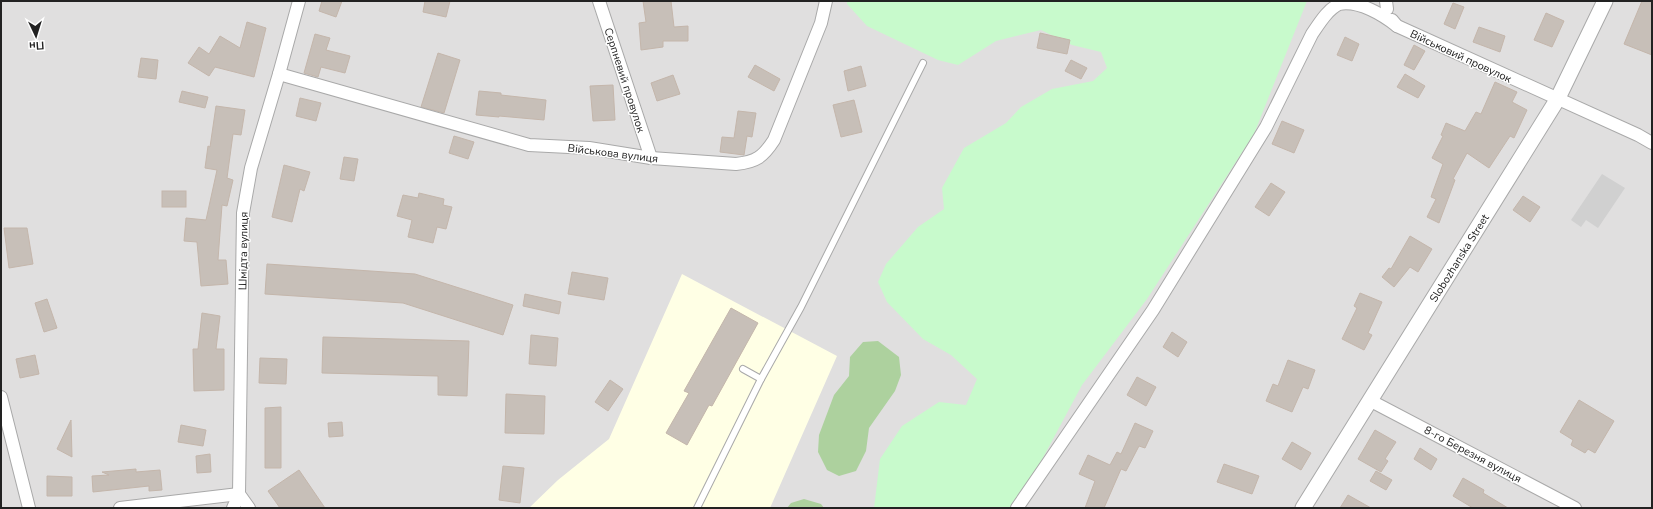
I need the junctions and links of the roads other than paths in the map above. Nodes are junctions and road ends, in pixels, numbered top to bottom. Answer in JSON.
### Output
{"nodes":[{"id":1,"x":299,"y":1,"type":"edge"},
{"id":2,"x":599,"y":1,"type":"edge"},
{"id":3,"x":1374,"y":1,"type":"edge"},
{"id":4,"x":1604,"y":1,"type":"edge"},
{"id":5,"x":826,"y":2,"type":"edge"},
{"id":6,"x":1386,"y":5,"type":"edge"},
{"id":7,"x":1397,"y":26,"type":"junction"},
{"id":8,"x":923,"y":63,"type":"dead end"},
{"id":9,"x":279,"y":74,"type":"junction"},
{"id":10,"x":1558,"y":100,"type":"junction"},
{"id":11,"x":1652,"y":143,"type":"edge"},
{"id":12,"x":651,"y":158,"type":"junction"},
{"id":13,"x":743,"y":370,"type":"dead end"},
{"id":14,"x":761,"y":379,"type":"junction"},
{"id":15,"x":1,"y":397,"type":"edge"},
{"id":16,"x":1371,"y":401,"type":"junction"},
{"id":17,"x":239,"y":494,"type":"junction"},
{"id":18,"x":29,"y":508,"type":"edge"},
{"id":19,"x":120,"y":508,"type":"edge"},
{"id":20,"x":233,"y":508,"type":"edge"},
{"id":21,"x":249,"y":508,"type":"edge"},
{"id":22,"x":697,"y":508,"type":"edge"},
{"id":23,"x":1017,"y":508,"type":"edge"},
{"id":24,"x":1302,"y":508,"type":"edge"},
{"id":25,"x":1575,"y":508,"type":"edge"}],
"edges":[{"from":1,"to":9,"type":"street","name":"Шмідта вулиця"},
{"from":2,"to":12,"type":"street","name":"Серпневий провулок"},
{"from":3,"to":6,"type":"street","name":"Військовий провулок"},
{"from":4,"to":10,"type":"street","name":"Slobozhanska Street"},
{"from":5,"to":12,"type":"street","name":"Військова вулиця"},
{"from":6,"to":7,"type":"street","name":"Військовий провулок"},
{"from":7,"to":10,"type":"street","name":"Військовий провулок"},
{"from":7,"to":23,"type":"street"},
{"from":8,"to":14,"type":"lane"},
{"from":9,"to":12,"type":"street","name":"Військова вулиця"},
{"from":9,"to":17,"type":"street","name":"Шмідта вулиця"},
{"from":10,"to":11,"type":"street","name":"Військовий провулок"},
{"from":10,"to":16,"type":"street","name":"Slobozhanska Street"},
{"from":13,"to":14,"type":"lane"},
{"from":14,"to":22,"type":"lane"},
{"from":15,"to":18,"type":"street"},
{"from":16,"to":24,"type":"street","name":"Slobozhanska Street"},
{"from":16,"to":25,"type":"street","name":"8-го Березня вулиця"},
{"from":17,"to":19,"type":"street"},
{"from":17,"to":20,"type":"street","name":"Шмідта вулиця"},
{"from":17,"to":21,"type":"street"}]}
